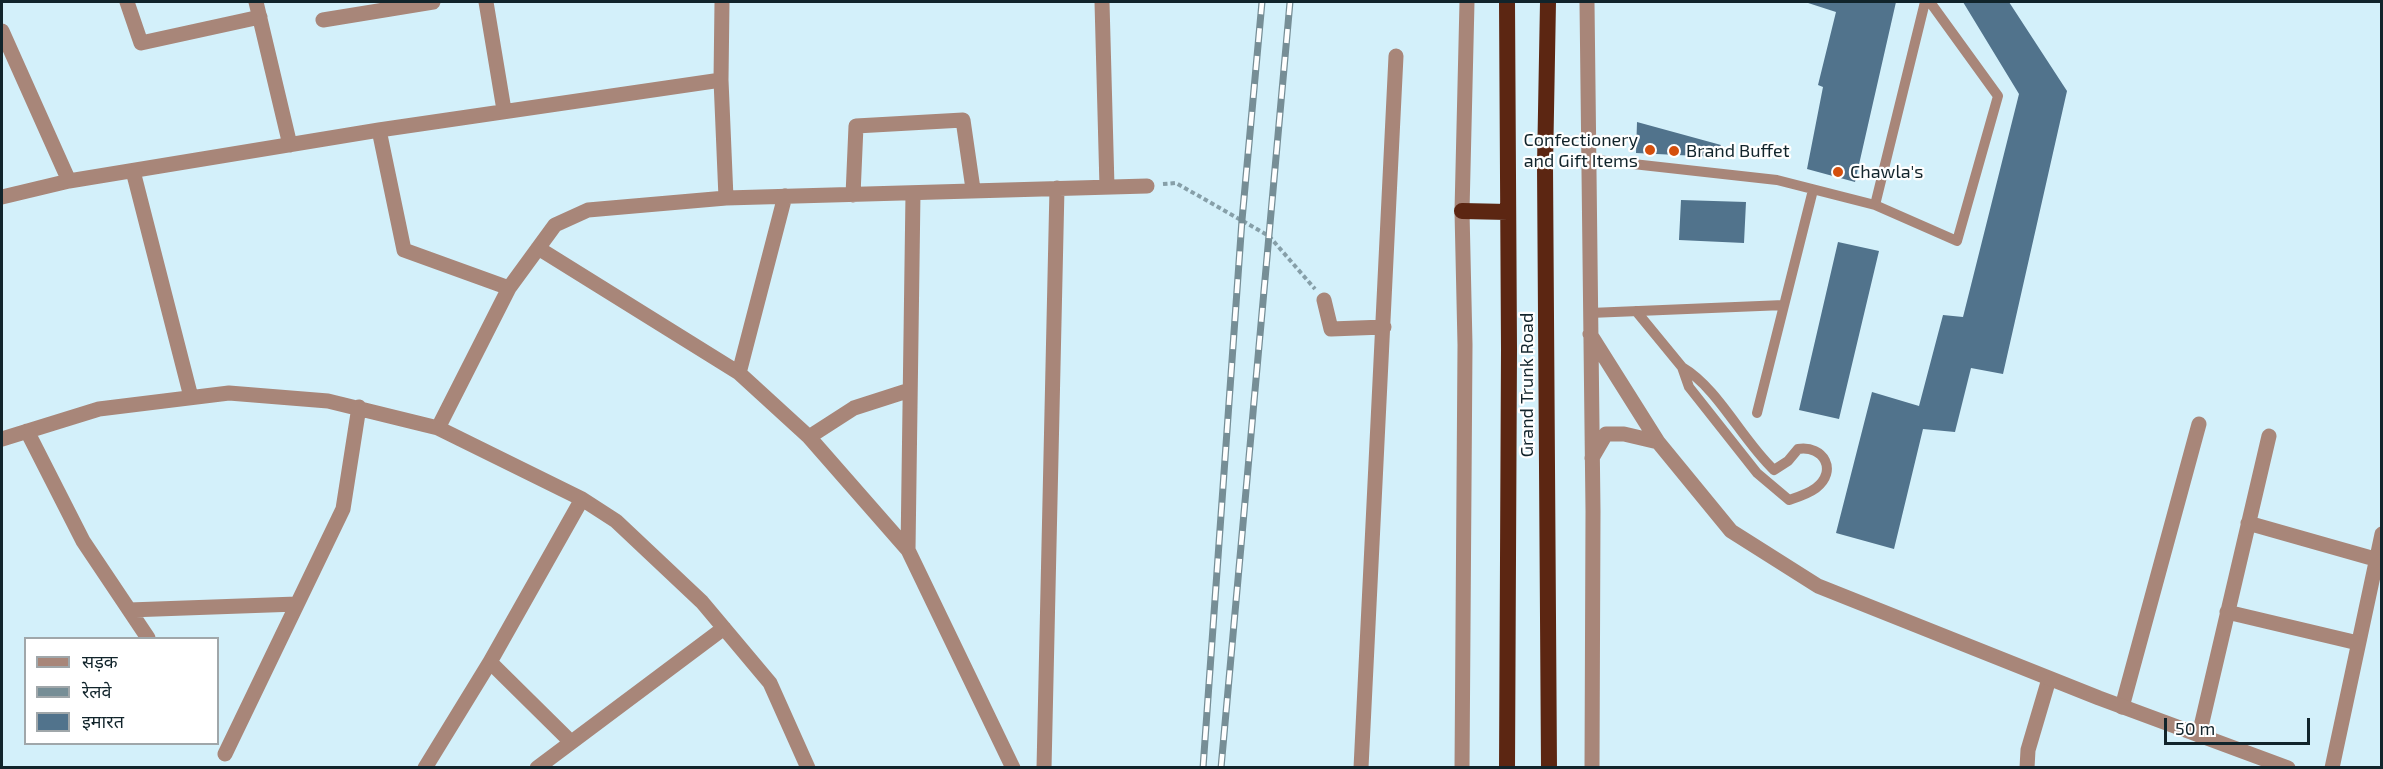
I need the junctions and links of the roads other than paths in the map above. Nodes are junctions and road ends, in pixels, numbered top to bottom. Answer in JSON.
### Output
{"nodes":[{"id":1,"x":127,"y":2,"type":"edge"},
{"id":2,"x":256,"y":2,"type":"edge"},
{"id":3,"x":433,"y":2,"type":"edge"},
{"id":4,"x":486,"y":2,"type":"edge"},
{"id":5,"x":722,"y":2,"type":"edge"},
{"id":6,"x":1102,"y":2,"type":"edge"},
{"id":7,"x":1467,"y":2,"type":"edge"},
{"id":8,"x":1507,"y":2,"type":"edge"},
{"id":9,"x":1548,"y":2,"type":"edge"},
{"id":10,"x":1587,"y":2,"type":"edge"},
{"id":11,"x":1925,"y":2,"type":"edge"},
{"id":12,"x":1930,"y":2,"type":"edge"},
{"id":13,"x":260,"y":17,"type":"junction"},
{"id":14,"x":323,"y":20,"type":"dead end"},
{"id":15,"x":2,"y":31,"type":"edge"},
{"id":16,"x":1396,"y":56,"type":"dead end"},
{"id":17,"x":722,"y":80,"type":"junction"},
{"id":18,"x":504,"y":110,"type":"junction"},
{"id":19,"x":379,"y":130,"type":"junction"},
{"id":20,"x":290,"y":145,"type":"junction"},
{"id":21,"x":1588,"y":159,"type":"junction"},
{"id":22,"x":133,"y":171,"type":"junction"},
{"id":23,"x":69,"y":182,"type":"junction"},
{"id":24,"x":1147,"y":186,"type":"road end"},
{"id":25,"x":1107,"y":187,"type":"junction"},
{"id":26,"x":1057,"y":188,"type":"junction"},
{"id":27,"x":973,"y":189,"type":"junction"},
{"id":28,"x":1813,"y":190,"type":"junction"},
{"id":29,"x":913,"y":193,"type":"junction"},
{"id":30,"x":853,"y":195,"type":"junction"},
{"id":31,"x":2,"y":196,"type":"edge"},
{"id":32,"x":785,"y":196,"type":"junction"},
{"id":33,"x":726,"y":198,"type":"junction"},
{"id":34,"x":1875,"y":205,"type":"junction"},
{"id":35,"x":1462,"y":211,"type":"junction"},
{"id":36,"x":1508,"y":212,"type":"junction"},
{"id":37,"x":538,"y":248,"type":"junction"},
{"id":38,"x":509,"y":288,"type":"junction"},
{"id":39,"x":1324,"y":300,"type":"road end"},
{"id":40,"x":1784,"y":306,"type":"junction"},
{"id":41,"x":1636,"y":311,"type":"junction"},
{"id":42,"x":1590,"y":313,"type":"junction"},
{"id":43,"x":1384,"y":327,"type":"junction"},
{"id":44,"x":1590,"y":334,"type":"junction"},
{"id":45,"x":1682,"y":367,"type":"junction"},
{"id":46,"x":739,"y":373,"type":"junction"},
{"id":47,"x":910,"y":390,"type":"junction"},
{"id":48,"x":191,"y":397,"type":"junction"},
{"id":49,"x":359,"y":407,"type":"junction"},
{"id":50,"x":1757,"y":413,"type":"dead end"},
{"id":51,"x":2199,"y":424,"type":"dead end"},
{"id":52,"x":438,"y":428,"type":"junction"},
{"id":53,"x":27,"y":431,"type":"junction"},
{"id":54,"x":2269,"y":436,"type":"dead end"},
{"id":55,"x":809,"y":437,"type":"junction"},
{"id":56,"x":2,"y":439,"type":"edge"},
{"id":57,"x":1658,"y":442,"type":"junction"},
{"id":58,"x":1592,"y":458,"type":"junction"},
{"id":59,"x":582,"y":499,"type":"junction"},
{"id":60,"x":2248,"y":523,"type":"junction"},
{"id":61,"x":2382,"y":534,"type":"edge"},
{"id":62,"x":908,"y":550,"type":"junction"},
{"id":63,"x":2379,"y":560,"type":"edge"},
{"id":64,"x":297,"y":604,"type":"junction"},
{"id":65,"x":129,"y":610,"type":"junction"},
{"id":66,"x":2227,"y":612,"type":"junction"},
{"id":67,"x":724,"y":628,"type":"junction"},
{"id":68,"x":147,"y":637,"type":"edge"},
{"id":69,"x":2358,"y":643,"type":"junction"},
{"id":70,"x":490,"y":662,"type":"junction"},
{"id":71,"x":2049,"y":679,"type":"junction"},
{"id":72,"x":2122,"y":707,"type":"junction"},
{"id":73,"x":2199,"y":735,"type":"junction"},
{"id":74,"x":571,"y":742,"type":"junction"},
{"id":75,"x":223,"y":755,"type":"edge"},
{"id":76,"x":425,"y":768,"type":"edge"},
{"id":77,"x":537,"y":768,"type":"edge"},
{"id":78,"x":808,"y":768,"type":"edge"},
{"id":79,"x":1013,"y":768,"type":"edge"},
{"id":80,"x":1044,"y":768,"type":"edge"},
{"id":81,"x":1361,"y":768,"type":"edge"},
{"id":82,"x":1462,"y":768,"type":"edge"},
{"id":83,"x":1507,"y":768,"type":"edge"},
{"id":84,"x":1549,"y":768,"type":"edge"},
{"id":85,"x":1592,"y":768,"type":"edge"},
{"id":86,"x":2027,"y":768,"type":"edge"},
{"id":87,"x":2288,"y":768,"type":"edge"},
{"id":88,"x":2332,"y":768,"type":"edge"}],
"edges":[{"from":1,"to":13,"type":"street"},
{"from":2,"to":13,"type":"street"},
{"from":3,"to":14,"type":"street"},
{"from":4,"to":18,"type":"street"},
{"from":5,"to":17,"type":"street"},
{"from":6,"to":25,"type":"street"},
{"from":7,"to":35,"type":"street"},
{"from":8,"to":36,"type":"highway","name":"Grand Trunk Road"},
{"from":9,"to":84,"type":"highway","name":"Grand Trunk Road"},
{"from":10,"to":21,"type":"street"},
{"from":11,"to":34,"type":"lane"},
{"from":12,"to":34,"type":"lane"},
{"from":13,"to":20,"type":"street"},
{"from":15,"to":23,"type":"street"},
{"from":16,"to":43,"type":"street"},
{"from":17,"to":18,"type":"street"},
{"from":17,"to":33,"type":"street"},
{"from":18,"to":19,"type":"street"},
{"from":19,"to":20,"type":"street"},
{"from":19,"to":38,"type":"street"},
{"from":20,"to":22,"type":"street"},
{"from":21,"to":28,"type":"lane"},
{"from":21,"to":42,"type":"street"},
{"from":22,"to":23,"type":"street"},
{"from":22,"to":48,"type":"street"},
{"from":23,"to":31,"type":"street"},
{"from":24,"to":25,"type":"street"},
{"from":25,"to":26,"type":"street"},
{"from":26,"to":27,"type":"street"},
{"from":26,"to":80,"type":"street"},
{"from":27,"to":29,"type":"street"},
{"from":27,"to":30,"type":"street"},
{"from":28,"to":34,"type":"lane"},
{"from":28,"to":40,"type":"lane"},
{"from":29,"to":30,"type":"street"},
{"from":29,"to":47,"type":"street"},
{"from":30,"to":32,"type":"street"},
{"from":32,"to":33,"type":"street"},
{"from":32,"to":46,"type":"street"},
{"from":33,"to":37,"type":"street"},
{"from":35,"to":36,"type":"highway"},
{"from":35,"to":82,"type":"street"},
{"from":36,"to":83,"type":"highway","name":"Grand Trunk Road"},
{"from":37,"to":38,"type":"street"},
{"from":37,"to":46,"type":"street"},
{"from":38,"to":52,"type":"street"},
{"from":39,"to":43,"type":"street"},
{"from":40,"to":41,"type":"lane"},
{"from":40,"to":50,"type":"lane"},
{"from":41,"to":42,"type":"lane"},
{"from":41,"to":45,"type":"lane"},
{"from":42,"to":44,"type":"street"},
{"from":43,"to":81,"type":"street"},
{"from":44,"to":57,"type":"street"},
{"from":44,"to":58,"type":"street"},
{"from":45,"to":45,"type":"lane"},
{"from":46,"to":55,"type":"street"},
{"from":47,"to":55,"type":"street"},
{"from":47,"to":62,"type":"street"},
{"from":48,"to":49,"type":"street"},
{"from":48,"to":53,"type":"street"},
{"from":49,"to":52,"type":"street"},
{"from":49,"to":64,"type":"street"},
{"from":51,"to":72,"type":"street"},
{"from":52,"to":59,"type":"street"},
{"from":53,"to":56,"type":"street"},
{"from":53,"to":65,"type":"street"},
{"from":54,"to":60,"type":"street"},
{"from":55,"to":62,"type":"street"},
{"from":57,"to":58,"type":"street"},
{"from":57,"to":71,"type":"street"},
{"from":58,"to":85,"type":"street"},
{"from":59,"to":67,"type":"street"},
{"from":59,"to":70,"type":"street"},
{"from":60,"to":63,"type":"street"},
{"from":60,"to":66,"type":"street"},
{"from":61,"to":63,"type":"street"},
{"from":62,"to":79,"type":"street"},
{"from":63,"to":69,"type":"street"},
{"from":64,"to":65,"type":"street"},
{"from":64,"to":75,"type":"street"},
{"from":65,"to":68,"type":"street"},
{"from":66,"to":69,"type":"street"},
{"from":66,"to":73,"type":"street"},
{"from":67,"to":74,"type":"street"},
{"from":67,"to":78,"type":"street"},
{"from":69,"to":88,"type":"street"},
{"from":70,"to":74,"type":"street"},
{"from":70,"to":76,"type":"street"},
{"from":71,"to":72,"type":"street"},
{"from":71,"to":86,"type":"street"},
{"from":72,"to":73,"type":"street"},
{"from":73,"to":87,"type":"street"},
{"from":74,"to":77,"type":"street"}]}
